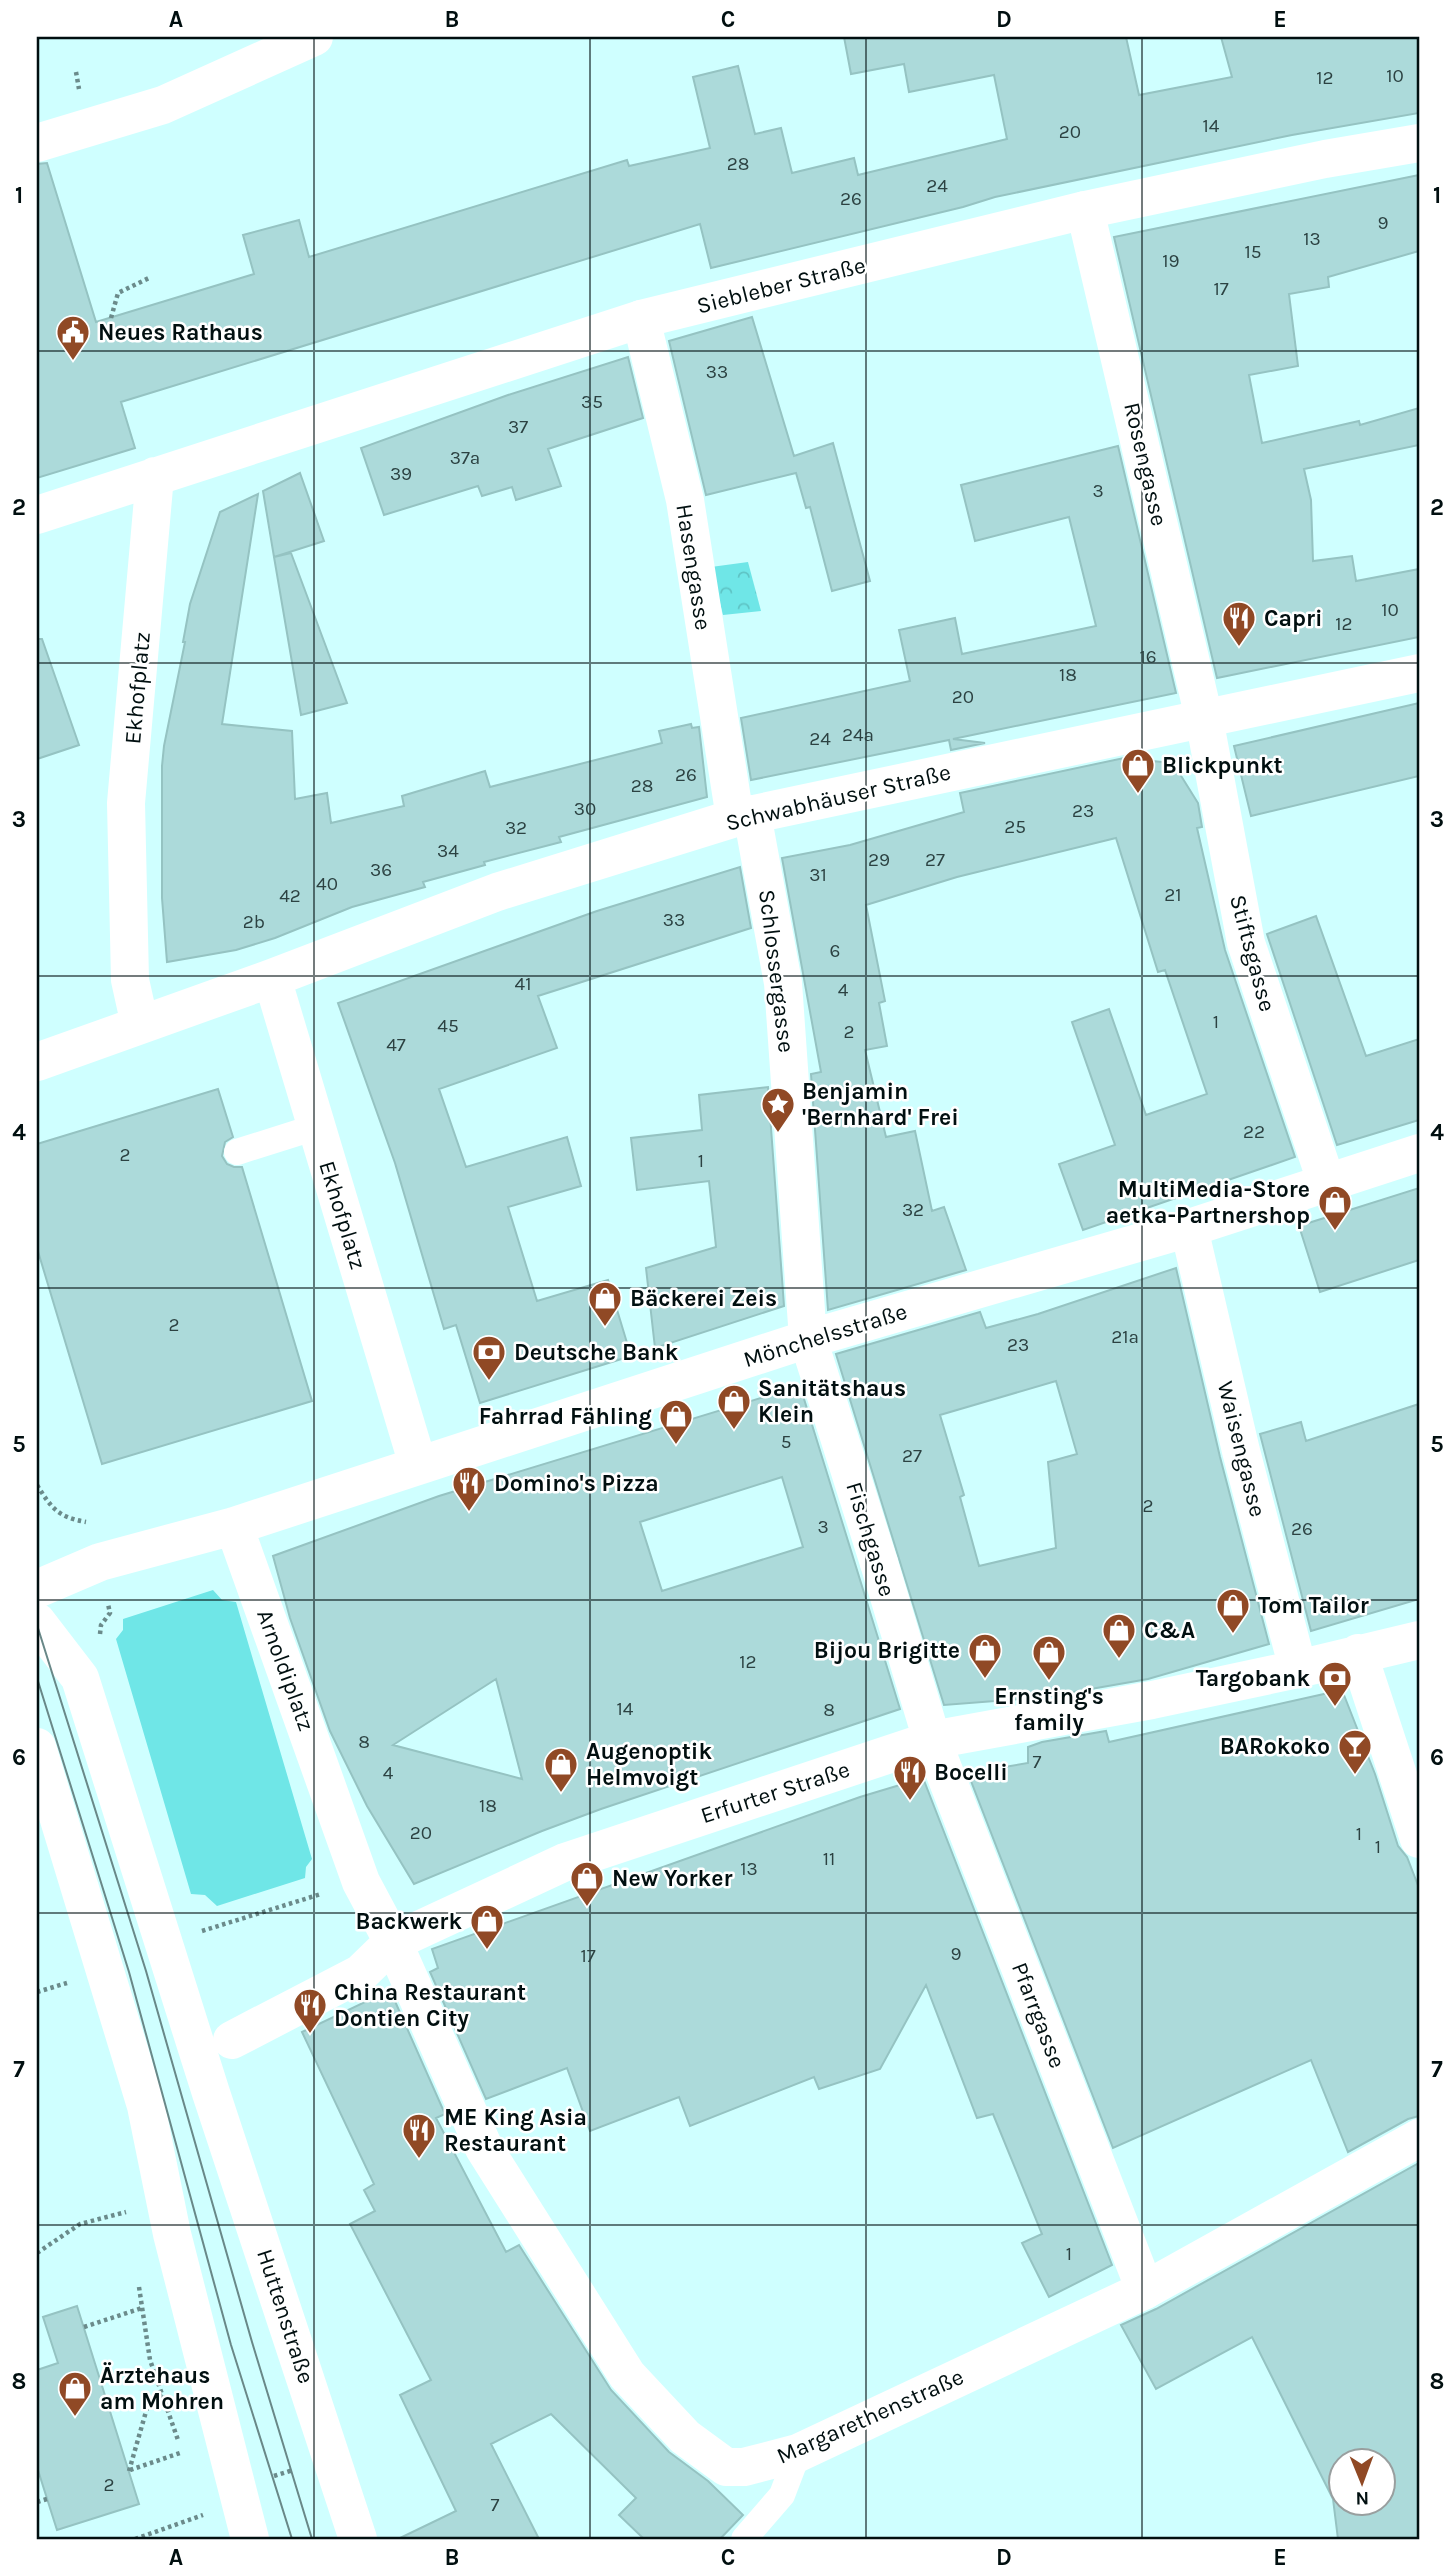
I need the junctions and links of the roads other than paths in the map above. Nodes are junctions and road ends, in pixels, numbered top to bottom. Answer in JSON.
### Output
{"nodes":[{"id":1,"x":314,"y":37,"type":"edge"},
{"id":2,"x":37,"y":143,"type":"edge"},
{"id":3,"x":1419,"y":144,"type":"edge"},
{"id":4,"x":1085,"y":210,"type":"junction"},
{"id":5,"x":641,"y":319,"type":"junction"},
{"id":6,"x":155,"y":476,"type":"junction"},
{"id":7,"x":37,"y":515,"type":"edge"},
{"id":8,"x":1419,"y":673,"type":"edge"},
{"id":9,"x":1204,"y":718,"type":"junction"},
{"id":10,"x":744,"y":816,"type":"junction"},
{"id":11,"x":272,"y":978,"type":"junction"},
{"id":12,"x":140,"y":1025,"type":"junction"},
{"id":13,"x":37,"y":1062,"type":"edge"},
{"id":14,"x":316,"y":1127,"type":"junction"},
{"id":15,"x":237,"y":1152,"type":"dead end"},
{"id":16,"x":1419,"y":1153,"type":"edge"},
{"id":17,"x":1326,"y":1181,"type":"junction"},
{"id":18,"x":1189,"y":1228,"type":"junction"},
{"id":19,"x":807,"y":1339,"type":"junction"},
{"id":20,"x":418,"y":1465,"type":"junction"},
{"id":21,"x":234,"y":1526,"type":"junction"},
{"id":22,"x":37,"y":1589,"type":"edge"},
{"id":23,"x":37,"y":1622,"type":"edge"},
{"id":24,"x":1419,"y":1640,"type":"edge"},
{"id":25,"x":1358,"y":1653,"type":"junction"},
{"id":26,"x":1298,"y":1670,"type":"junction"},
{"id":27,"x":932,"y":1740,"type":"junction"},
{"id":28,"x":37,"y":1746,"type":"edge"},
{"id":29,"x":1419,"y":1839,"type":"edge"},
{"id":30,"x":393,"y":1942,"type":"junction"},
{"id":31,"x":232,"y":2040,"type":"dead end"},
{"id":32,"x":1419,"y":2138,"type":"edge"},
{"id":33,"x":1145,"y":2290,"type":"junction"},
{"id":34,"x":798,"y":2453,"type":"junction"},
{"id":35,"x":250,"y":2539,"type":"edge"},
{"id":36,"x":358,"y":2539,"type":"edge"},
{"id":37,"x":744,"y":2539,"type":"edge"}],
"edges":[{"from":1,"to":2,"type":"street"},
{"from":3,"to":4,"type":"street","name":"Siebleber Straße"},
{"from":4,"to":5,"type":"street","name":"Siebleber Straße"},
{"from":4,"to":9,"type":"street","name":"Rosengasse"},
{"from":5,"to":6,"type":"street","name":"Siebleber Straße"},
{"from":5,"to":10,"type":"street","name":"Hasengasse"},
{"from":6,"to":7,"type":"street"},
{"from":6,"to":12,"type":"street","name":"Ekhofplatz"},
{"from":8,"to":9,"type":"street","name":"Schwabhäuser Straße"},
{"from":9,"to":10,"type":"street","name":"Schwabhäuser Straße"},
{"from":9,"to":17,"type":"street","name":"Stiftsgasse"},
{"from":10,"to":11,"type":"street","name":"Schwabhäuser Straße"},
{"from":10,"to":19,"type":"street","name":"Schlossergasse"},
{"from":11,"to":12,"type":"street"},
{"from":11,"to":14,"type":"street","name":"Ekhofplatz"},
{"from":12,"to":13,"type":"street"},
{"from":14,"to":15,"type":"lane"},
{"from":14,"to":20,"type":"street","name":"Ekhofplatz"},
{"from":16,"to":17,"type":"street","name":"Mönchelsstraße"},
{"from":17,"to":18,"type":"street","name":"Mönchelsstraße"},
{"from":18,"to":19,"type":"street","name":"Mönchelsstraße"},
{"from":18,"to":26,"type":"street","name":"Waisengasse"},
{"from":19,"to":20,"type":"street","name":"Mönchelsstraße"},
{"from":19,"to":27,"type":"street","name":"Fischgasse"},
{"from":20,"to":21,"type":"street","name":"Mönchelsstraße"},
{"from":21,"to":22,"type":"street"},
{"from":21,"to":30,"type":"street","name":"Arnoldiplatz"},
{"from":23,"to":36,"type":"street","name":"Huttenstraße"},
{"from":24,"to":25,"type":"street","name":"Erfurter Straße"},
{"from":25,"to":26,"type":"street","name":"Erfurter Straße"},
{"from":25,"to":29,"type":"street"},
{"from":26,"to":27,"type":"street","name":"Erfurter Straße"},
{"from":27,"to":30,"type":"street","name":"Erfurter Straße"},
{"from":27,"to":33,"type":"street","name":"Pfarrgasse"},
{"from":28,"to":35,"type":"street"},
{"from":30,"to":31,"type":"street","name":"Erfurter Straße"},
{"from":30,"to":34,"type":"street","name":"Margarethenstraße"},
{"from":32,"to":33,"type":"street","name":"Margarethenstraße"},
{"from":33,"to":34,"type":"street","name":"Margarethenstraße"},
{"from":34,"to":37,"type":"lane"}]}
